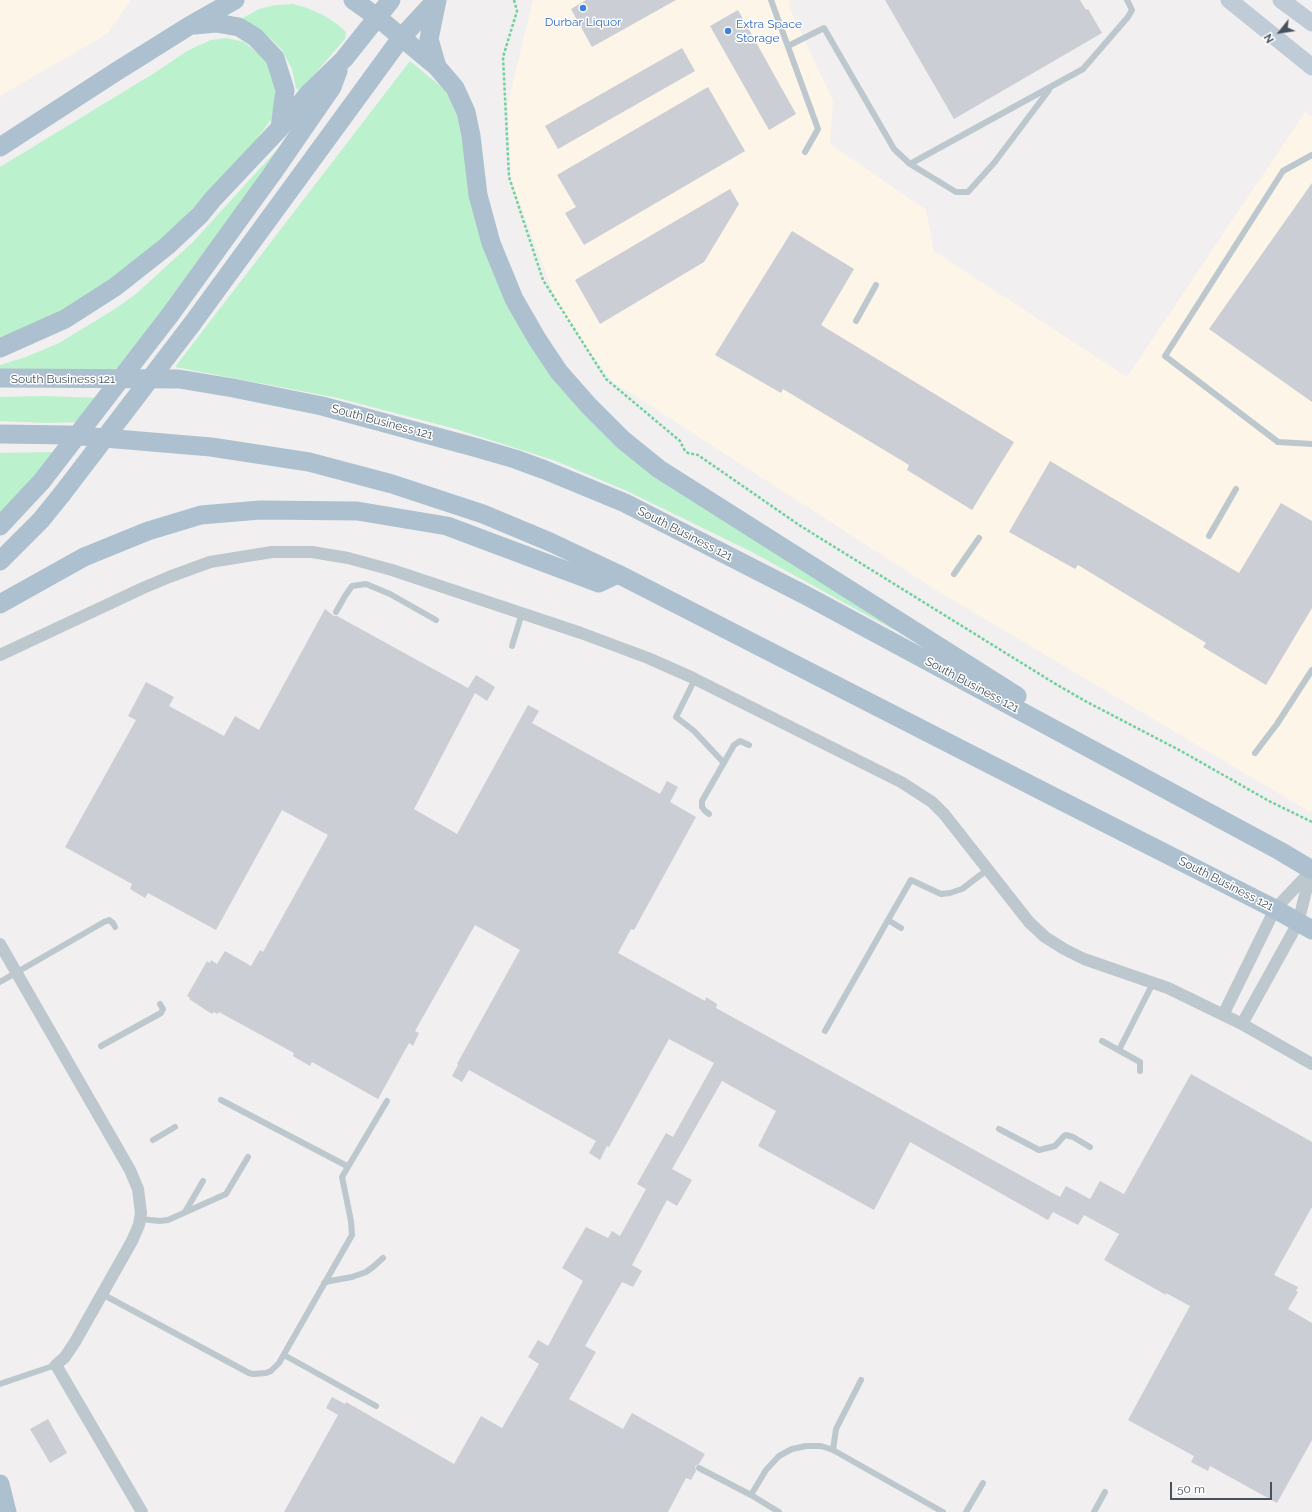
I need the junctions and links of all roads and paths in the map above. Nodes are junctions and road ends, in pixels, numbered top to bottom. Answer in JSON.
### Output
{"nodes":[{"id":1,"x":235,"y":0,"type":"edge"},
{"id":2,"x":353,"y":0,"type":"edge"},
{"id":3,"x":391,"y":0,"type":"edge"},
{"id":4,"x":437,"y":0,"type":"edge"},
{"id":5,"x":514,"y":0,"type":"edge"},
{"id":6,"x":771,"y":0,"type":"edge"},
{"id":7,"x":1127,"y":0,"type":"edge"},
{"id":8,"x":1230,"y":0,"type":"edge"},
{"id":9,"x":1281,"y":0,"type":"edge"},
{"id":10,"x":377,"y":17,"type":"junction"},
{"id":11,"x":1312,"y":23,"type":"edge"},
{"id":12,"x":189,"y":26,"type":"junction"},
{"id":13,"x":401,"y":38,"type":"junction"},
{"id":14,"x":788,"y":46,"type":"junction"},
{"id":15,"x":344,"y":59,"type":"junction"},
{"id":16,"x":1312,"y":66,"type":"edge"},
{"id":17,"x":437,"y":67,"type":"junction"},
{"id":18,"x":1051,"y":87,"type":"junction"},
{"id":19,"x":280,"y":128,"type":"junction"},
{"id":20,"x":0,"y":147,"type":"edge"},
{"id":21,"x":806,"y":152,"type":"dead end"},
{"id":22,"x":1312,"y":155,"type":"edge"},
{"id":23,"x":910,"y":164,"type":"junction"},
{"id":24,"x":876,"y":285,"type":"dead end"},
{"id":25,"x":856,"y":321,"type":"dead end"},
{"id":26,"x":0,"y":348,"type":"edge"},
{"id":27,"x":0,"y":378,"type":"edge"},
{"id":28,"x":0,"y":434,"type":"edge"},
{"id":29,"x":1312,"y":444,"type":"edge"},
{"id":30,"x":1236,"y":489,"type":"dead end"},
{"id":31,"x":0,"y":526,"type":"edge"},
{"id":32,"x":1209,"y":536,"type":"dead end"},
{"id":33,"x":979,"y":538,"type":"dead end"},
{"id":34,"x":0,"y":561,"type":"edge"},
{"id":35,"x":618,"y":574,"type":"junction"},
{"id":36,"x":954,"y":574,"type":"dead end"},
{"id":37,"x":0,"y":604,"type":"edge"},
{"id":38,"x":336,"y":612,"type":"dead end"},
{"id":39,"x":522,"y":613,"type":"junction"},
{"id":40,"x":436,"y":620,"type":"dead end"},
{"id":41,"x":512,"y":646,"type":"dead end"},
{"id":42,"x":0,"y":655,"type":"edge"},
{"id":43,"x":1312,"y":670,"type":"edge"},
{"id":44,"x":695,"y":679,"type":"junction"},
{"id":45,"x":749,"y":745,"type":"dead end"},
{"id":46,"x":1255,"y":753,"type":"dead end"},
{"id":47,"x":724,"y":763,"type":"junction"},
{"id":48,"x":1132,"y":772,"type":"junction"},
{"id":49,"x":709,"y":814,"type":"dead end"},
{"id":50,"x":1312,"y":822,"type":"edge"},
{"id":51,"x":1312,"y":869,"type":"edge"},
{"id":52,"x":987,"y":870,"type":"junction"},
{"id":53,"x":1276,"y":909,"type":"junction"},
{"id":54,"x":888,"y":920,"type":"junction"},
{"id":55,"x":1305,"y":926,"type":"edge"},
{"id":56,"x":116,"y":927,"type":"dead end"},
{"id":57,"x":901,"y":928,"type":"dead end"},
{"id":58,"x":0,"y":944,"type":"edge"},
{"id":59,"x":16,"y":973,"type":"junction"},
{"id":60,"x":0,"y":982,"type":"edge"},
{"id":61,"x":1153,"y":983,"type":"junction"},
{"id":62,"x":160,"y":1004,"type":"dead end"},
{"id":63,"x":1223,"y":1015,"type":"junction"},
{"id":64,"x":1242,"y":1024,"type":"junction"},
{"id":65,"x":825,"y":1031,"type":"dead end"},
{"id":66,"x":1102,"y":1041,"type":"dead end"},
{"id":67,"x":101,"y":1046,"type":"dead end"},
{"id":68,"x":1119,"y":1050,"type":"junction"},
{"id":69,"x":1312,"y":1064,"type":"edge"},
{"id":70,"x":1140,"y":1072,"type":"dead end"},
{"id":71,"x":221,"y":1100,"type":"dead end"},
{"id":72,"x":387,"y":1100,"type":"dead end"},
{"id":73,"x":175,"y":1127,"type":"dead end"},
{"id":74,"x":999,"y":1129,"type":"dead end"},
{"id":75,"x":153,"y":1140,"type":"dead end"},
{"id":76,"x":1090,"y":1147,"type":"dead end"},
{"id":77,"x":248,"y":1157,"type":"dead end"},
{"id":78,"x":347,"y":1166,"type":"junction"},
{"id":79,"x":203,"y":1181,"type":"dead end"},
{"id":80,"x":185,"y":1212,"type":"junction"},
{"id":81,"x":140,"y":1219,"type":"junction"},
{"id":82,"x":383,"y":1258,"type":"dead end"},
{"id":83,"x":324,"y":1283,"type":"junction"},
{"id":84,"x":102,"y":1294,"type":"junction"},
{"id":85,"x":284,"y":1355,"type":"junction"},
{"id":86,"x":56,"y":1365,"type":"junction"},
{"id":87,"x":861,"y":1380,"type":"dead end"},
{"id":88,"x":0,"y":1384,"type":"edge"},
{"id":89,"x":376,"y":1406,"type":"dead end"},
{"id":90,"x":833,"y":1450,"type":"junction"},
{"id":91,"x":699,"y":1468,"type":"dead end"},
{"id":92,"x":983,"y":1482,"type":"dead end"},
{"id":93,"x":0,"y":1484,"type":"edge"},
{"id":94,"x":1105,"y":1492,"type":"dead end"},
{"id":95,"x":751,"y":1495,"type":"junction"},
{"id":96,"x":7,"y":1512,"type":"edge"},
{"id":97,"x":142,"y":1512,"type":"edge"},
{"id":98,"x":779,"y":1512,"type":"edge"},
{"id":99,"x":943,"y":1512,"type":"edge"},
{"id":100,"x":966,"y":1512,"type":"edge"},
{"id":101,"x":1094,"y":1512,"type":"edge"}],
"edges":[{"from":1,"to":12,"type":"main road"},
{"from":2,"to":10,"type":"main road"},
{"from":3,"to":10,"type":"main road"},
{"from":4,"to":13,"type":"main road"},
{"from":4,"to":17,"type":"main road"},
{"from":5,"to":50,"type":"path"},
{"from":6,"to":14,"type":"lane"},
{"from":7,"to":18,"type":"lane"},
{"from":8,"to":16,"type":"main road"},
{"from":9,"to":11,"type":"main road"},
{"from":10,"to":13,"type":"main road"},
{"from":10,"to":15,"type":"main road"},
{"from":12,"to":19,"type":"main road"},
{"from":12,"to":20,"type":"main road"},
{"from":13,"to":17,"type":"main road"},
{"from":13,"to":34,"type":"main road","bridge":true},
{"from":14,"to":21,"type":"lane"},
{"from":14,"to":23,"type":"lane"},
{"from":15,"to":19,"type":"main road"},
{"from":15,"to":31,"type":"main road","bridge":true},
{"from":17,"to":48,"type":"main road"},
{"from":18,"to":23,"type":"lane"},
{"from":18,"to":23,"type":"lane"},
{"from":19,"to":26,"type":"main road"},
{"from":22,"to":29,"type":"lane"},
{"from":24,"to":25,"type":"lane"},
{"from":27,"to":48,"type":"main road","name":"South Business 121"},
{"from":28,"to":35,"type":"main road","name":"South Business 121"},
{"from":30,"to":32,"type":"lane"},
{"from":33,"to":36,"type":"lane"},
{"from":35,"to":37,"type":"main road"},
{"from":35,"to":53,"type":"main road","name":"South Business 121"},
{"from":38,"to":40,"type":"lane"},
{"from":39,"to":41,"type":"lane"},
{"from":39,"to":42,"type":"street"},
{"from":39,"to":44,"type":"street"},
{"from":43,"to":46,"type":"lane"},
{"from":44,"to":47,"type":"lane"},
{"from":44,"to":52,"type":"street"},
{"from":45,"to":47,"type":"lane"},
{"from":47,"to":49,"type":"lane"},
{"from":48,"to":51,"type":"main road","name":"South Business 121"},
{"from":51,"to":53,"type":"street"},
{"from":51,"to":55,"type":"street"},
{"from":52,"to":54,"type":"lane"},
{"from":52,"to":61,"type":"street"},
{"from":53,"to":55,"type":"main road","name":"South Business 121"},
{"from":53,"to":63,"type":"street"},
{"from":54,"to":57,"type":"lane"},
{"from":54,"to":65,"type":"lane"},
{"from":55,"to":64,"type":"street"},
{"from":56,"to":59,"type":"lane"},
{"from":58,"to":59,"type":"street"},
{"from":59,"to":60,"type":"lane"},
{"from":59,"to":81,"type":"street"},
{"from":61,"to":63,"type":"street"},
{"from":61,"to":68,"type":"lane"},
{"from":62,"to":67,"type":"lane"},
{"from":63,"to":64,"type":"street"},
{"from":64,"to":69,"type":"street"},
{"from":66,"to":68,"type":"lane"},
{"from":68,"to":70,"type":"lane"},
{"from":71,"to":78,"type":"lane"},
{"from":72,"to":78,"type":"lane"},
{"from":73,"to":75,"type":"lane"},
{"from":74,"to":76,"type":"lane"},
{"from":77,"to":80,"type":"lane"},
{"from":78,"to":83,"type":"lane"},
{"from":79,"to":80,"type":"lane"},
{"from":80,"to":81,"type":"lane"},
{"from":81,"to":84,"type":"street"},
{"from":82,"to":83,"type":"lane"},
{"from":83,"to":85,"type":"lane"},
{"from":84,"to":85,"type":"lane"},
{"from":84,"to":86,"type":"street"},
{"from":85,"to":89,"type":"lane"},
{"from":86,"to":88,"type":"lane"},
{"from":86,"to":97,"type":"street"},
{"from":87,"to":90,"type":"lane"},
{"from":90,"to":95,"type":"lane"},
{"from":90,"to":99,"type":"lane"},
{"from":91,"to":95,"type":"lane"},
{"from":92,"to":100,"type":"lane"},
{"from":93,"to":96,"type":"main road"},
{"from":94,"to":101,"type":"lane"},
{"from":95,"to":98,"type":"lane"}]}
